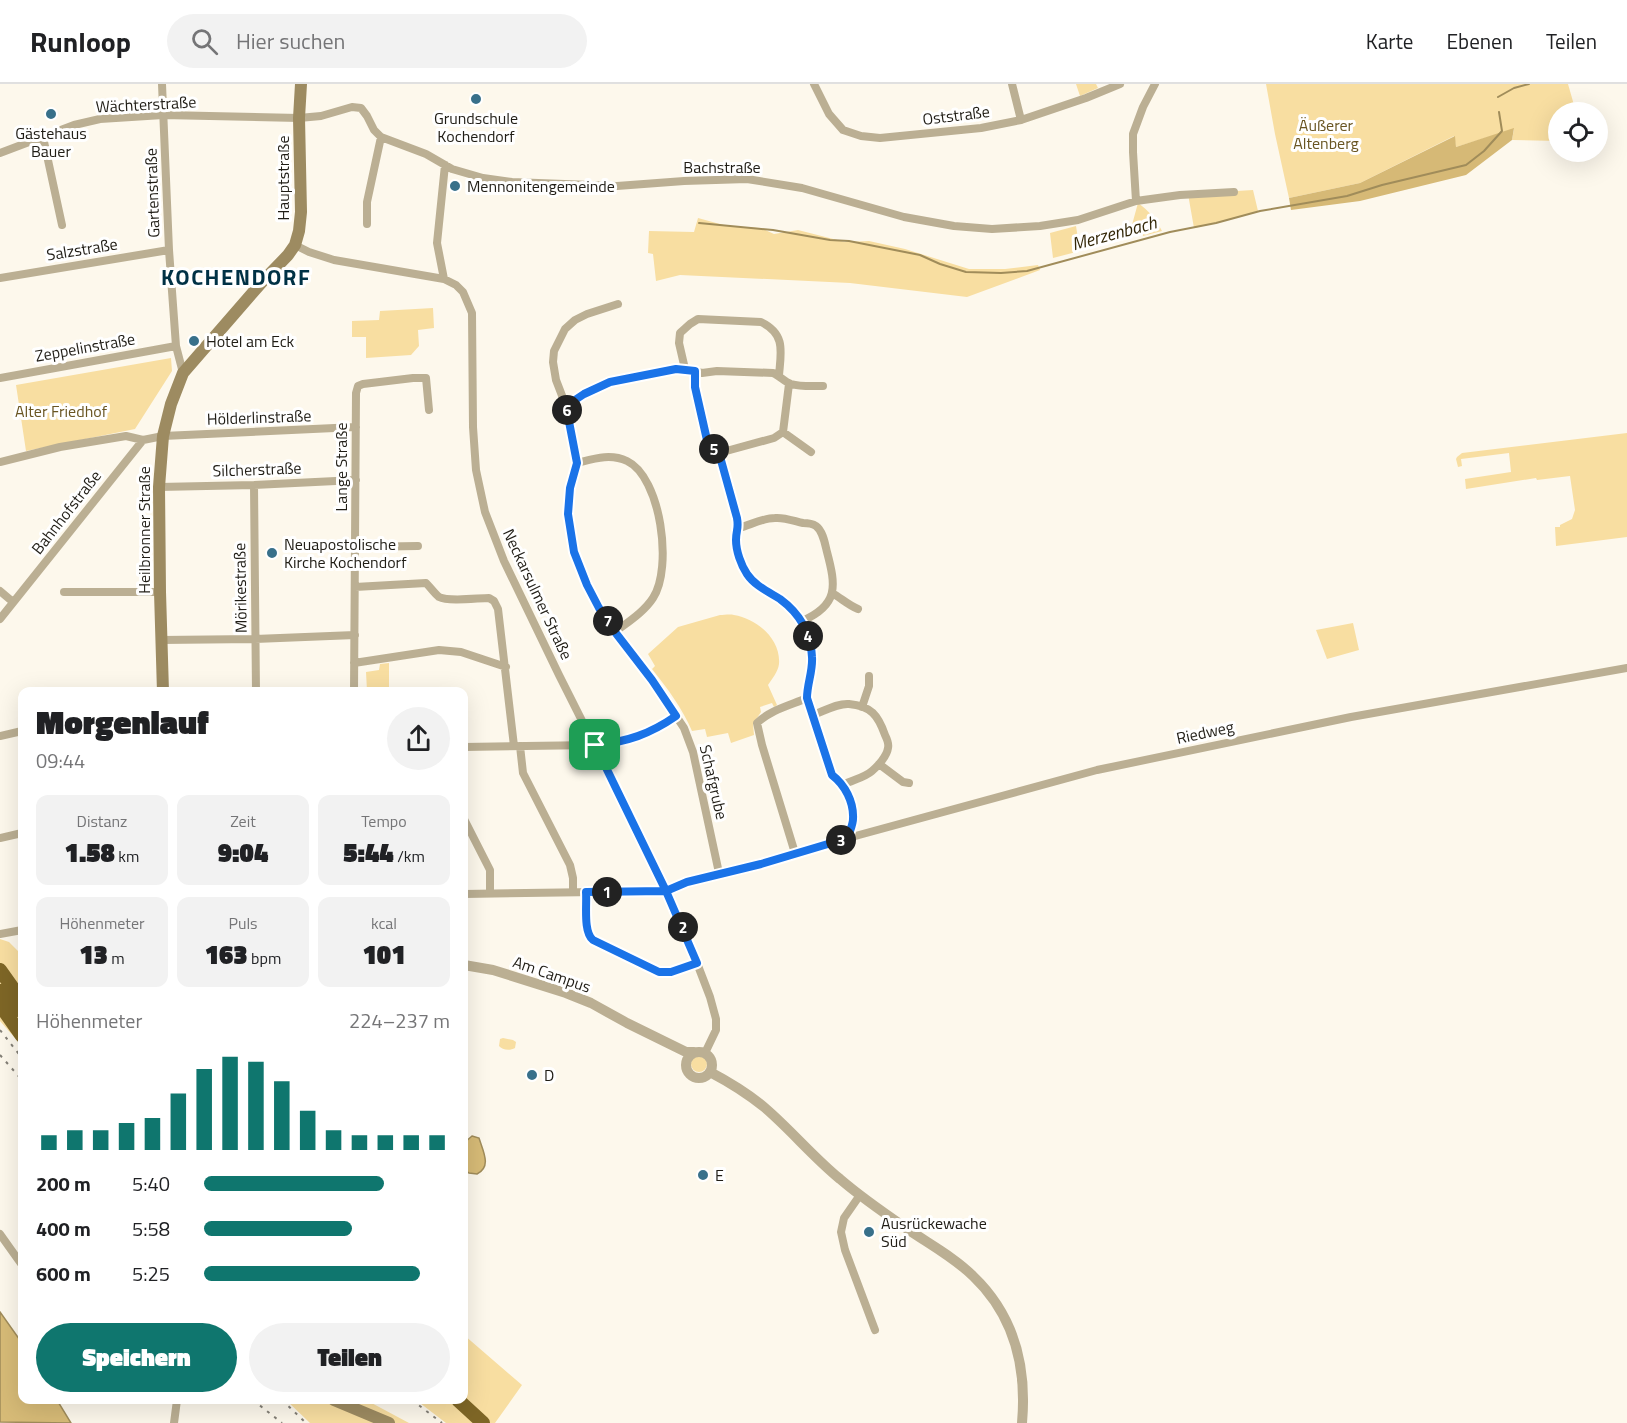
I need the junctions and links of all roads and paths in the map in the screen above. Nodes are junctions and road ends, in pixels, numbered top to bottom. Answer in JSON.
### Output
{"nodes":[{"id":1,"x":162,"y":84,"type":"edge"},
{"id":2,"x":301,"y":84,"type":"edge"},
{"id":3,"x":814,"y":84,"type":"edge"},
{"id":4,"x":1012,"y":84,"type":"edge"},
{"id":5,"x":1120,"y":84,"type":"edge"},
{"id":6,"x":1155,"y":84,"type":"edge"},
{"id":7,"x":163,"y":115,"type":"junction"},
{"id":8,"x":299,"y":118,"type":"junction"},
{"id":9,"x":1021,"y":120,"type":"junction"},
{"id":10,"x":381,"y":137,"type":"junction"},
{"id":11,"x":43,"y":138,"type":"junction"},
{"id":12,"x":0,"y":153,"type":"edge"},
{"id":13,"x":445,"y":165,"type":"junction"},
{"id":14,"x":1234,"y":192,"type":"dead end"},
{"id":15,"x":1136,"y":201,"type":"junction"},
{"id":16,"x":367,"y":224,"type":"dead end"},
{"id":17,"x":62,"y":225,"type":"dead end"},
{"id":18,"x":295,"y":245,"type":"junction"},
{"id":19,"x":169,"y":250,"type":"junction"},
{"id":20,"x":0,"y":278,"type":"edge"},
{"id":21,"x":444,"y":279,"type":"junction"},
{"id":22,"x":618,"y":304,"type":"dead end"},
{"id":23,"x":176,"y":346,"type":"junction"},
{"id":24,"x":690,"y":370,"type":"junction"},
{"id":25,"x":183,"y":372,"type":"junction"},
{"id":26,"x":779,"y":375,"type":"junction"},
{"id":27,"x":0,"y":378,"type":"edge"},
{"id":28,"x":789,"y":384,"type":"junction"},
{"id":29,"x":823,"y":386,"type":"dead end"},
{"id":30,"x":566,"y":406,"type":"junction"},
{"id":31,"x":429,"y":410,"type":"dead end"},
{"id":32,"x":356,"y":427,"type":"junction"},
{"id":33,"x":783,"y":432,"type":"junction"},
{"id":34,"x":163,"y":436,"type":"junction"},
{"id":35,"x":143,"y":440,"type":"junction"},
{"id":36,"x":811,"y":452,"type":"dead end"},
{"id":37,"x":719,"y":453,"type":"junction"},
{"id":38,"x":0,"y":462,"type":"edge"},
{"id":39,"x":577,"y":463,"type":"junction"},
{"id":40,"x":356,"y":480,"type":"junction"},
{"id":41,"x":254,"y":485,"type":"junction"},
{"id":42,"x":159,"y":487,"type":"junction"},
{"id":43,"x":739,"y":528,"type":"junction"},
{"id":44,"x":418,"y":546,"type":"dead end"},
{"id":45,"x":356,"y":547,"type":"junction"},
{"id":46,"x":355,"y":587,"type":"junction"},
{"id":47,"x":0,"y":591,"type":"edge"},
{"id":48,"x":160,"y":591,"type":"junction"},
{"id":49,"x":64,"y":592,"type":"dead end"},
{"id":50,"x":832,"y":593,"type":"junction"},
{"id":51,"x":13,"y":602,"type":"junction"},
{"id":52,"x":858,"y":609,"type":"dead end"},
{"id":53,"x":0,"y":619,"type":"edge"},
{"id":54,"x":802,"y":621,"type":"junction"},
{"id":55,"x":615,"y":632,"type":"junction"},
{"id":56,"x":355,"y":635,"type":"junction"},
{"id":57,"x":255,"y":639,"type":"junction"},
{"id":58,"x":161,"y":640,"type":"junction"},
{"id":59,"x":354,"y":663,"type":"junction"},
{"id":60,"x":506,"y":667,"type":"junction"},
{"id":61,"x":1627,"y":668,"type":"edge"},
{"id":62,"x":869,"y":676,"type":"dead end"},
{"id":63,"x":163,"y":687,"type":"edge"},
{"id":64,"x":256,"y":687,"type":"edge"},
{"id":65,"x":354,"y":687,"type":"edge"},
{"id":66,"x":807,"y":698,"type":"junction"},
{"id":67,"x":862,"y":707,"type":"junction"},
{"id":68,"x":813,"y":715,"type":"junction"},
{"id":69,"x":676,"y":716,"type":"junction"},
{"id":70,"x":18,"y":732,"type":"edge"},
{"id":71,"x":0,"y":736,"type":"edge"},
{"id":72,"x":595,"y":745,"type":"junction"},
{"id":73,"x":517,"y":746,"type":"junction"},
{"id":74,"x":468,"y":747,"type":"edge"},
{"id":75,"x":879,"y":764,"type":"junction"},
{"id":76,"x":909,"y":783,"type":"dead end"},
{"id":77,"x":843,"y":785,"type":"junction"},
{"id":78,"x":468,"y":827,"type":"edge"},
{"id":79,"x":18,"y":834,"type":"edge"},
{"id":80,"x":0,"y":838,"type":"edge"},
{"id":81,"x":848,"y":838,"type":"junction"},
{"id":82,"x":795,"y":854,"type":"junction"},
{"id":83,"x":719,"y":873,"type":"junction"},
{"id":84,"x":666,"y":891,"type":"junction"},
{"id":85,"x":573,"y":892,"type":"junction"},
{"id":86,"x":586,"y":892,"type":"junction"},
{"id":87,"x":490,"y":893,"type":"junction"},
{"id":88,"x":468,"y":894,"type":"edge"},
{"id":89,"x":18,"y":931,"type":"edge"},
{"id":90,"x":0,"y":934,"type":"edge"},
{"id":91,"x":0,"y":963,"type":"edge"},
{"id":92,"x":697,"y":963,"type":"junction"},
{"id":93,"x":468,"y":966,"type":"edge"},
{"id":94,"x":0,"y":970,"type":"edge"},
{"id":95,"x":18,"y":986,"type":"edge"},
{"id":96,"x":0,"y":991,"type":"edge"},
{"id":97,"x":18,"y":995,"type":"edge"},
{"id":98,"x":0,"y":1005,"type":"edge"},
{"id":99,"x":18,"y":1016,"type":"edge"},
{"id":100,"x":627,"y":1023,"type":"junction"},
{"id":101,"x":18,"y":1030,"type":"edge"},
{"id":102,"x":693,"y":1052,"type":"junction"},
{"id":103,"x":705,"y":1053,"type":"junction"},
{"id":104,"x":685,"y":1062,"type":"junction"},
{"id":105,"x":710,"y":1072,"type":"junction"},
{"id":106,"x":860,"y":1195,"type":"junction"},
{"id":107,"x":0,"y":1234,"type":"edge"},
{"id":108,"x":18,"y":1259,"type":"edge"},
{"id":109,"x":875,"y":1330,"type":"dead end"},
{"id":110,"x":176,"y":1404,"type":"edge"},
{"id":111,"x":344,"y":1404,"type":"edge"},
{"id":112,"x":462,"y":1404,"type":"edge"},
{"id":113,"x":174,"y":1423,"type":"edge"},
{"id":114,"x":389,"y":1423,"type":"edge"},
{"id":115,"x":483,"y":1423,"type":"edge"},
{"id":116,"x":1022,"y":1423,"type":"edge"}],
"edges":[{"from":1,"to":7,"type":"street","name":"Gartenstraße"},
{"from":2,"to":8,"type":"main road","name":"Hauptstraße"},
{"from":3,"to":9,"type":"street","name":"Oststraße"},
{"from":4,"to":9,"type":"street"},
{"from":5,"to":9,"type":"street","name":"Oststraße"},
{"from":6,"to":15,"type":"street"},
{"from":7,"to":8,"type":"street","name":"Wächterstraße"},
{"from":7,"to":11,"type":"street","name":"Wächterstraße"},
{"from":7,"to":19,"type":"street","name":"Gartenstraße"},
{"from":8,"to":10,"type":"street"},
{"from":8,"to":18,"type":"main road","name":"Hauptstraße"},
{"from":10,"to":13,"type":"street","name":"Bachstraße"},
{"from":10,"to":16,"type":"street"},
{"from":11,"to":12,"type":"street","name":"Wächterstraße"},
{"from":11,"to":17,"type":"street"},
{"from":13,"to":15,"type":"street","name":"Bachstraße"},
{"from":13,"to":21,"type":"street"},
{"from":14,"to":15,"type":"street","name":"Bachstraße"},
{"from":18,"to":21,"type":"street"},
{"from":18,"to":25,"type":"main road","name":"Hauptstraße"},
{"from":19,"to":20,"type":"street","name":"Salzstraße"},
{"from":19,"to":23,"type":"street","name":"Gartenstraße"},
{"from":21,"to":72,"type":"street","name":"Neckarsulmer Straße"},
{"from":22,"to":30,"type":"street","name":"Schafgrube"},
{"from":23,"to":25,"type":"street","name":"Gartenstraße"},
{"from":23,"to":27,"type":"street","name":"Zeppelinstraße"},
{"from":24,"to":26,"type":"street"},
{"from":24,"to":26,"type":"street"},
{"from":24,"to":30,"type":"street"},
{"from":24,"to":37,"type":"street"},
{"from":25,"to":34,"type":"main road","name":"Heilbronner Straße"},
{"from":26,"to":28,"type":"street"},
{"from":28,"to":29,"type":"street"},
{"from":28,"to":33,"type":"street"},
{"from":30,"to":39,"type":"street","name":"Schafgrube"},
{"from":31,"to":32,"type":"street","name":"Lange Straße"},
{"from":32,"to":34,"type":"street","name":"Hölderlinstraße"},
{"from":32,"to":40,"type":"street","name":"Lange Straße"},
{"from":33,"to":36,"type":"street"},
{"from":33,"to":37,"type":"street"},
{"from":34,"to":35,"type":"street"},
{"from":34,"to":42,"type":"main road","name":"Heilbronner Straße"},
{"from":35,"to":38,"type":"street"},
{"from":35,"to":51,"type":"street","name":"Bahnhofstraße"},
{"from":37,"to":43,"type":"street"},
{"from":39,"to":55,"type":"street","name":"Schafgrube"},
{"from":39,"to":55,"type":"street"},
{"from":40,"to":41,"type":"street","name":"Silcherstraße"},
{"from":40,"to":45,"type":"street","name":"Lange Straße"},
{"from":41,"to":42,"type":"street","name":"Silcherstraße"},
{"from":41,"to":57,"type":"street","name":"Mörikestraße"},
{"from":42,"to":48,"type":"main road","name":"Heilbronner Straße"},
{"from":43,"to":50,"type":"street"},
{"from":43,"to":54,"type":"street"},
{"from":44,"to":45,"type":"street"},
{"from":45,"to":46,"type":"street","name":"Lange Straße"},
{"from":46,"to":56,"type":"street","name":"Lange Straße"},
{"from":46,"to":60,"type":"street"},
{"from":47,"to":51,"type":"street"},
{"from":48,"to":49,"type":"street"},
{"from":48,"to":58,"type":"main road","name":"Heilbronner Straße"},
{"from":50,"to":52,"type":"street"},
{"from":50,"to":54,"type":"street"},
{"from":51,"to":53,"type":"street","name":"Bahnhofstraße"},
{"from":54,"to":66,"type":"street"},
{"from":55,"to":69,"type":"street","name":"Schafgrube"},
{"from":56,"to":57,"type":"street"},
{"from":56,"to":59,"type":"street","name":"Lange Straße"},
{"from":57,"to":58,"type":"street"},
{"from":57,"to":64,"type":"street","name":"Mörikestraße"},
{"from":58,"to":63,"type":"main road","name":"Heilbronner Straße"},
{"from":59,"to":60,"type":"street"},
{"from":59,"to":65,"type":"street","name":"Lange Straße"},
{"from":60,"to":73,"type":"street"},
{"from":61,"to":81,"type":"street","name":"Riedweg"},
{"from":62,"to":67,"type":"street"},
{"from":66,"to":68,"type":"street"},
{"from":66,"to":82,"type":"street"},
{"from":67,"to":68,"type":"street"},
{"from":67,"to":75,"type":"street"},
{"from":68,"to":77,"type":"street"},
{"from":69,"to":72,"type":"street"},
{"from":69,"to":83,"type":"street","name":"Schafgrube"},
{"from":70,"to":71,"type":"street"},
{"from":72,"to":73,"type":"street"},
{"from":72,"to":84,"type":"street","name":"Neckarsulmer Straße"},
{"from":73,"to":74,"type":"street"},
{"from":73,"to":85,"type":"street"},
{"from":75,"to":76,"type":"street"},
{"from":75,"to":77,"type":"street"},
{"from":77,"to":81,"type":"street"},
{"from":78,"to":87,"type":"street"},
{"from":79,"to":80,"type":"street"},
{"from":81,"to":82,"type":"street","name":"Riedweg"},
{"from":82,"to":83,"type":"street","name":"Riedweg"},
{"from":83,"to":84,"type":"street","name":"Riedweg"},
{"from":84,"to":86,"type":"street"},
{"from":84,"to":92,"type":"street","name":"Neckarsulmer Straße"},
{"from":85,"to":86,"type":"street"},
{"from":85,"to":87,"type":"street"},
{"from":86,"to":92,"type":"street"},
{"from":87,"to":88,"type":"street"},
{"from":89,"to":90,"type":"street"},
{"from":91,"to":95,"type":"highway"},
{"from":92,"to":103,"type":"street","name":"Neckarsulmer Straße"},
{"from":93,"to":100,"type":"street","name":"Am Campus"},
{"from":94,"to":97,"type":"highway"},
{"from":96,"to":99,"type":"highway"},
{"from":98,"to":101,"type":"highway"},
{"from":100,"to":102,"type":"street","name":"Am Campus"},
{"from":100,"to":104,"type":"street","name":"Am Campus"},
{"from":102,"to":103,"type":"street"},
{"from":102,"to":104,"type":"street"},
{"from":103,"to":105,"type":"street"},
{"from":104,"to":105,"type":"street"},
{"from":105,"to":106,"type":"street"},
{"from":106,"to":109,"type":"street"},
{"from":106,"to":116,"type":"street"},
{"from":107,"to":108,"type":"street"},
{"from":110,"to":113,"type":"street"},
{"from":111,"to":114,"type":"main road"},
{"from":112,"to":115,"type":"highway"}]}
